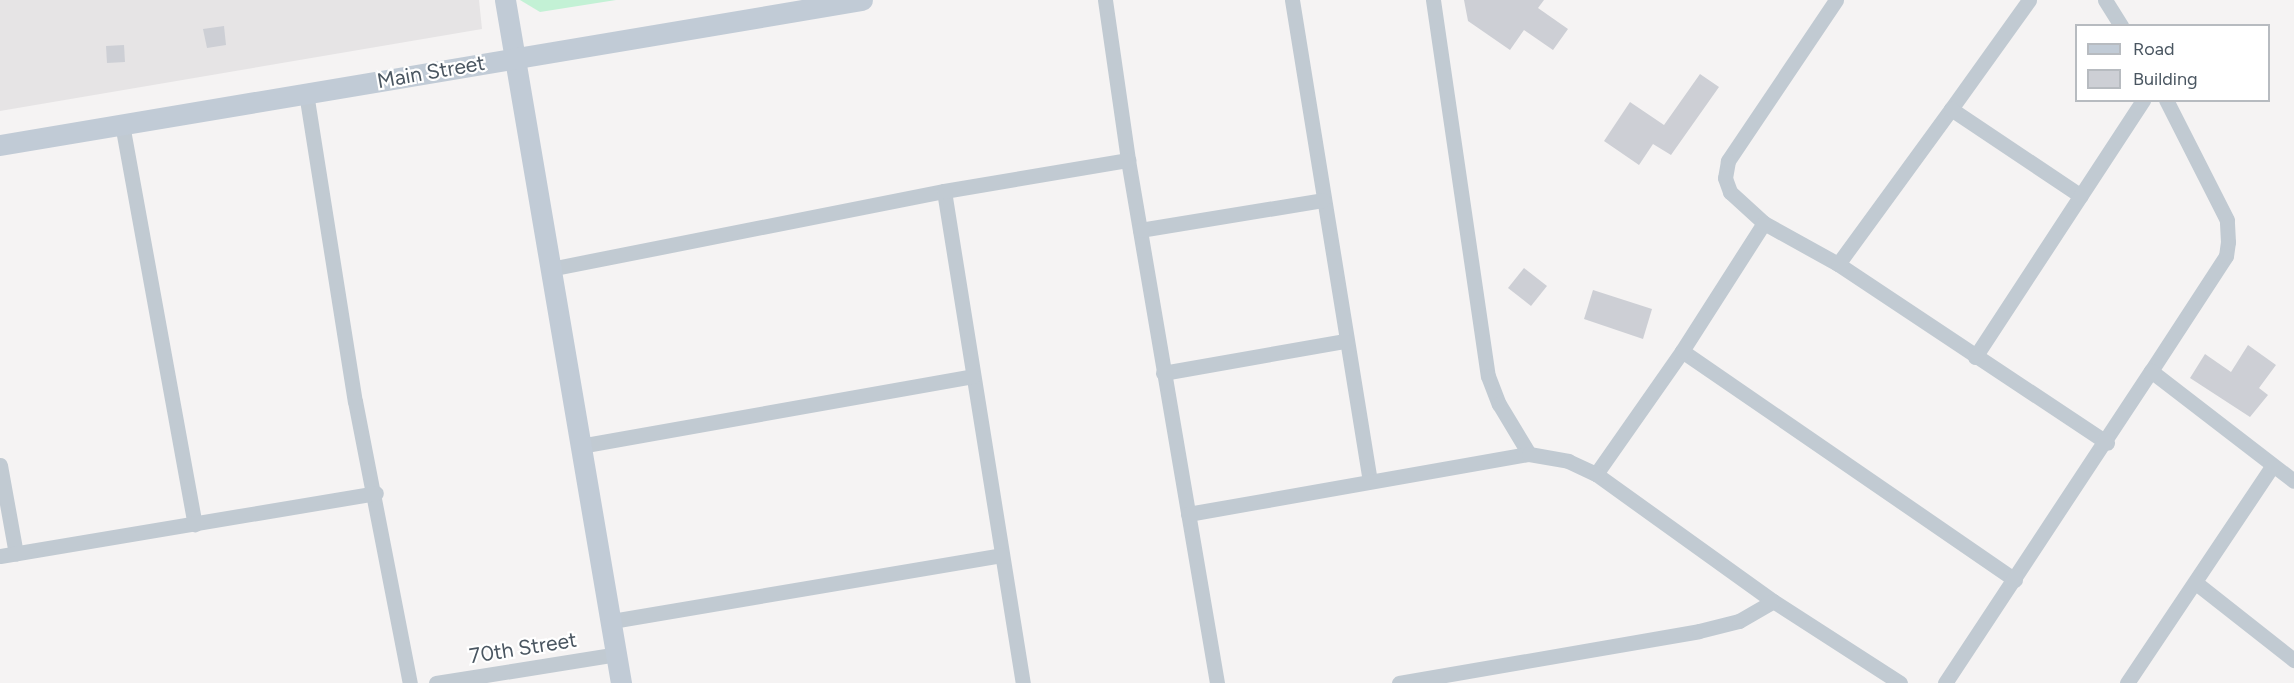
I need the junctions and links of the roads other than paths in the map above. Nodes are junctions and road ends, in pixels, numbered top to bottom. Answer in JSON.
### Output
{"nodes":[{"id":1,"x":506,"y":0,"type":"edge"},
{"id":2,"x":862,"y":0,"type":"edge"},
{"id":3,"x":1105,"y":0,"type":"edge"},
{"id":4,"x":1292,"y":0,"type":"edge"},
{"id":5,"x":1433,"y":0,"type":"edge"},
{"id":6,"x":1836,"y":0,"type":"edge"},
{"id":7,"x":2029,"y":0,"type":"edge"},
{"id":8,"x":2105,"y":0,"type":"edge"},
{"id":9,"x":2120,"y":24,"type":"edge"},
{"id":10,"x":514,"y":57,"type":"junction"},
{"id":11,"x":306,"y":93,"type":"junction"},
{"id":12,"x":2142,"y":102,"type":"edge"},
{"id":13,"x":2167,"y":102,"type":"edge"},
{"id":14,"x":1951,"y":109,"type":"junction"},
{"id":15,"x":122,"y":124,"type":"junction"},
{"id":16,"x":0,"y":145,"type":"edge"},
{"id":17,"x":1128,"y":160,"type":"junction"},
{"id":18,"x":944,"y":191,"type":"junction"},
{"id":19,"x":2081,"y":196,"type":"junction"},
{"id":20,"x":1323,"y":200,"type":"junction"},
{"id":21,"x":1764,"y":223,"type":"junction"},
{"id":22,"x":1140,"y":230,"type":"junction"},
{"id":23,"x":1838,"y":264,"type":"junction"},
{"id":24,"x":549,"y":269,"type":"junction"},
{"id":25,"x":1345,"y":341,"type":"junction"},
{"id":26,"x":1682,"y":351,"type":"junction"},
{"id":27,"x":1975,"y":357,"type":"junction"},
{"id":28,"x":2151,"y":371,"type":"junction"},
{"id":29,"x":1163,"y":373,"type":"junction"},
{"id":30,"x":973,"y":376,"type":"junction"},
{"id":31,"x":2107,"y":443,"type":"junction"},
{"id":32,"x":580,"y":447,"type":"junction"},
{"id":33,"x":1529,"y":454,"type":"junction"},
{"id":34,"x":0,"y":465,"type":"edge"},
{"id":35,"x":2272,"y":466,"type":"junction"},
{"id":36,"x":1596,"y":474,"type":"junction"},
{"id":37,"x":1370,"y":481,"type":"junction"},
{"id":38,"x":2294,"y":481,"type":"edge"},
{"id":39,"x":376,"y":493,"type":"junction"},
{"id":40,"x":1188,"y":514,"type":"junction"},
{"id":41,"x":195,"y":524,"type":"junction"},
{"id":42,"x":16,"y":554,"type":"junction"},
{"id":43,"x":1001,"y":555,"type":"junction"},
{"id":44,"x":0,"y":556,"type":"edge"},
{"id":45,"x":2015,"y":580,"type":"junction"},
{"id":46,"x":2196,"y":583,"type":"junction"},
{"id":47,"x":1773,"y":601,"type":"junction"},
{"id":48,"x":612,"y":621,"type":"junction"},
{"id":49,"x":617,"y":654,"type":"junction"},
{"id":50,"x":2294,"y":660,"type":"edge"},
{"id":51,"x":410,"y":683,"type":"edge"},
{"id":52,"x":436,"y":683,"type":"edge"},
{"id":53,"x":621,"y":683,"type":"edge"},
{"id":54,"x":1023,"y":683,"type":"edge"},
{"id":55,"x":1217,"y":683,"type":"edge"},
{"id":56,"x":1399,"y":683,"type":"edge"},
{"id":57,"x":1900,"y":683,"type":"edge"},
{"id":58,"x":1945,"y":683,"type":"edge"},
{"id":59,"x":2127,"y":683,"type":"edge"}],
"edges":[{"from":1,"to":10,"type":"street"},
{"from":2,"to":10,"type":"street","name":"Main Street"},
{"from":3,"to":17,"type":"street"},
{"from":4,"to":20,"type":"street"},
{"from":5,"to":33,"type":"street"},
{"from":6,"to":21,"type":"street"},
{"from":7,"to":14,"type":"street"},
{"from":8,"to":9,"type":"street"},
{"from":10,"to":11,"type":"street","name":"Main Street"},
{"from":10,"to":24,"type":"street"},
{"from":11,"to":15,"type":"street","name":"Main Street"},
{"from":11,"to":39,"type":"street"},
{"from":12,"to":19,"type":"street"},
{"from":13,"to":28,"type":"street"},
{"from":14,"to":19,"type":"street"},
{"from":14,"to":23,"type":"street"},
{"from":15,"to":16,"type":"street","name":"Main Street"},
{"from":15,"to":41,"type":"street"},
{"from":17,"to":18,"type":"street"},
{"from":17,"to":22,"type":"street"},
{"from":18,"to":24,"type":"street"},
{"from":18,"to":30,"type":"street"},
{"from":19,"to":27,"type":"street"},
{"from":20,"to":22,"type":"street"},
{"from":20,"to":25,"type":"street"},
{"from":21,"to":23,"type":"street"},
{"from":21,"to":26,"type":"street"},
{"from":22,"to":29,"type":"street"},
{"from":23,"to":27,"type":"street"},
{"from":24,"to":32,"type":"street"},
{"from":25,"to":29,"type":"street"},
{"from":25,"to":37,"type":"street"},
{"from":26,"to":36,"type":"street"},
{"from":26,"to":45,"type":"street"},
{"from":27,"to":31,"type":"street"},
{"from":28,"to":31,"type":"street"},
{"from":28,"to":35,"type":"street"},
{"from":29,"to":40,"type":"street"},
{"from":30,"to":32,"type":"street"},
{"from":30,"to":43,"type":"street"},
{"from":31,"to":45,"type":"street"},
{"from":32,"to":48,"type":"street"},
{"from":33,"to":36,"type":"street"},
{"from":33,"to":37,"type":"street"},
{"from":34,"to":42,"type":"street"},
{"from":35,"to":38,"type":"street"},
{"from":35,"to":46,"type":"street"},
{"from":36,"to":47,"type":"street"},
{"from":37,"to":40,"type":"street"},
{"from":39,"to":41,"type":"street"},
{"from":39,"to":51,"type":"street"},
{"from":40,"to":55,"type":"street"},
{"from":41,"to":42,"type":"street"},
{"from":42,"to":44,"type":"street"},
{"from":43,"to":48,"type":"street"},
{"from":43,"to":54,"type":"street"},
{"from":45,"to":58,"type":"street"},
{"from":46,"to":50,"type":"street"},
{"from":46,"to":59,"type":"street"},
{"from":47,"to":56,"type":"street"},
{"from":47,"to":57,"type":"street"},
{"from":48,"to":49,"type":"street"},
{"from":49,"to":52,"type":"street","name":"70th Street"},
{"from":49,"to":53,"type":"street"}]}
